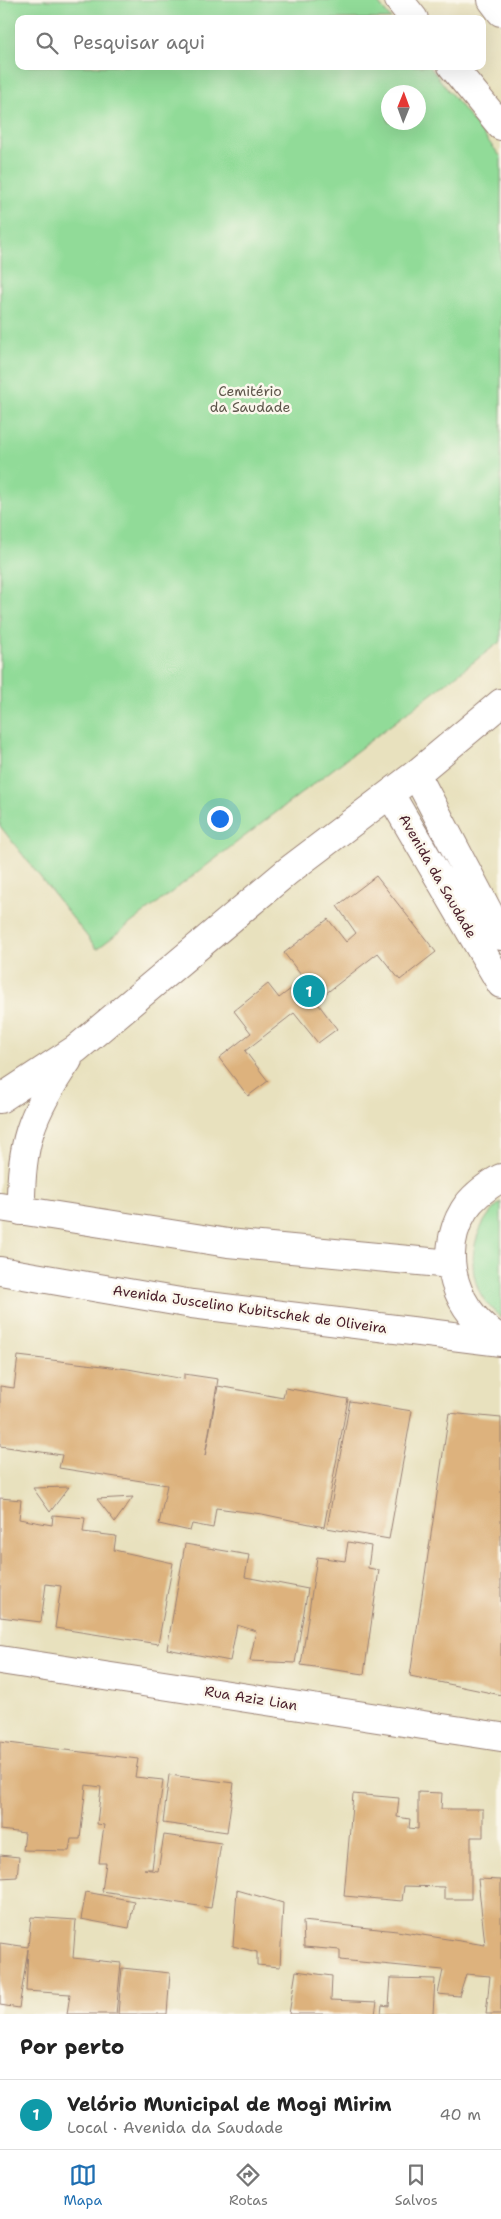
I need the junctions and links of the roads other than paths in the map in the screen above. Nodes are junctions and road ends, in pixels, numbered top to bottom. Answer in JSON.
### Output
{"nodes":[{"id":1,"x":399,"y":0,"type":"edge"},
{"id":2,"x":492,"y":0,"type":"edge"},
{"id":3,"x":501,"y":12,"type":"edge"},
{"id":4,"x":411,"y":15,"type":"edge"},
{"id":5,"x":455,"y":70,"type":"edge"},
{"id":6,"x":501,"y":126,"type":"edge"},
{"id":7,"x":501,"y":703,"type":"edge"},
{"id":8,"x":416,"y":774,"type":"junction"},
{"id":9,"x":390,"y":794,"type":"junction"},
{"id":10,"x":501,"y":936,"type":"edge"},
{"id":11,"x":501,"y":984,"type":"edge"},
{"id":12,"x":76,"y":1049,"type":"junction"},
{"id":13,"x":0,"y":1099,"type":"edge"},
{"id":14,"x":501,"y":1178,"type":"edge"},
{"id":15,"x":11,"y":1209,"type":"edge"},
{"id":16,"x":451,"y":1264,"type":"junction"},
{"id":17,"x":0,"y":1271,"type":"edge"},
{"id":18,"x":501,"y":1340,"type":"edge"},
{"id":19,"x":0,"y":1660,"type":"edge"},
{"id":20,"x":501,"y":1737,"type":"edge"}],
"edges":[{"from":1,"to":4,"type":"street"},
{"from":2,"to":3,"type":"street"},
{"from":5,"to":6,"type":"street"},
{"from":7,"to":8,"type":"street"},
{"from":8,"to":9,"type":"street"},
{"from":8,"to":10,"type":"street","name":"Avenida da Saudade"},
{"from":9,"to":11,"type":"street","name":"Avenida da Saudade"},
{"from":9,"to":12,"type":"street"},
{"from":12,"to":13,"type":"street"},
{"from":12,"to":15,"type":"street"},
{"from":14,"to":16,"type":"street"},
{"from":15,"to":16,"type":"street"},
{"from":16,"to":18,"type":"street"},
{"from":17,"to":18,"type":"street","name":"Avenida Juscelino Kubitschek de Oliveira"},
{"from":19,"to":20,"type":"street","name":"Rua Aziz Lian"}]}
